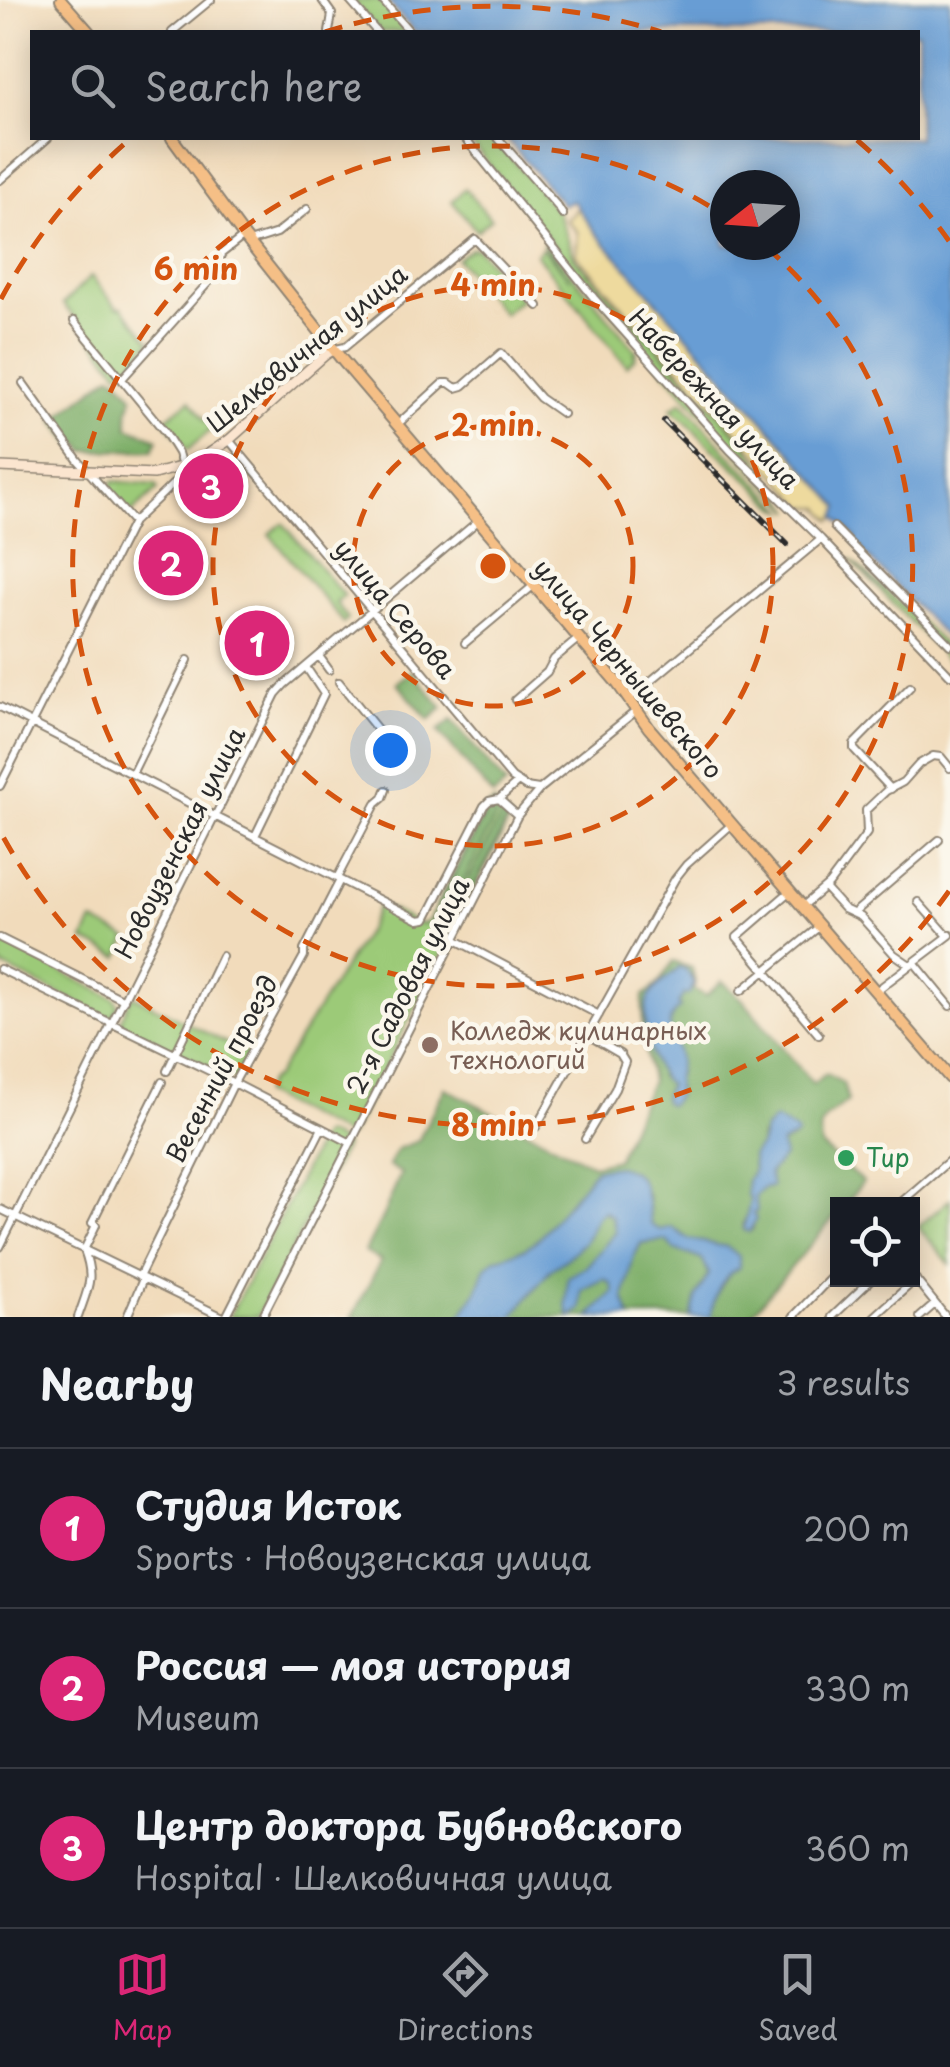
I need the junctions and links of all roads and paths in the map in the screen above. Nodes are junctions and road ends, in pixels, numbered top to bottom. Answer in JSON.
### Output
{"nodes":[{"id":1,"x":61,"y":0,"type":"edge"},
{"id":2,"x":211,"y":0,"type":"edge"},
{"id":3,"x":322,"y":0,"type":"edge"},
{"id":4,"x":349,"y":0,"type":"edge"},
{"id":5,"x":382,"y":0,"type":"edge"},
{"id":6,"x":87,"y":30,"type":"edge"},
{"id":7,"x":174,"y":30,"type":"edge"},
{"id":8,"x":330,"y":30,"type":"edge"},
{"id":9,"x":375,"y":30,"type":"edge"},
{"id":10,"x":408,"y":30,"type":"edge"},
{"id":11,"x":46,"y":140,"type":"edge"},
{"id":12,"x":173,"y":140,"type":"edge"},
{"id":13,"x":466,"y":140,"type":"edge"},
{"id":14,"x":500,"y":140,"type":"edge"},
{"id":15,"x":0,"y":179,"type":"edge"},
{"id":16,"x":307,"y":209,"type":"dead end"},
{"id":17,"x":563,"y":215,"type":"dead end"},
{"id":18,"x":246,"y":239,"type":"junction"},
{"id":19,"x":538,"y":306,"type":"dead end"},
{"id":20,"x":74,"y":322,"type":"dead end"},
{"id":21,"x":334,"y":349,"type":"junction"},
{"id":22,"x":122,"y":379,"type":"junction"},
{"id":23,"x":23,"y":383,"type":"dead end"},
{"id":24,"x":564,"y":414,"type":"dead end"},
{"id":25,"x":397,"y":425,"type":"junction"},
{"id":26,"x":229,"y":440,"type":"junction"},
{"id":27,"x":195,"y":463,"type":"junction"},
{"id":28,"x":0,"y":467,"type":"edge"},
{"id":29,"x":182,"y":468,"type":"junction"},
{"id":30,"x":89,"y":472,"type":"junction"},
{"id":31,"x":157,"y":474,"type":"junction"},
{"id":32,"x":166,"y":492,"type":"junction"},
{"id":33,"x":478,"y":521,"type":"junction"},
{"id":34,"x":133,"y":522,"type":"junction"},
{"id":35,"x":834,"y":527,"type":"dead end"},
{"id":36,"x":821,"y":539,"type":"junction"},
{"id":37,"x":533,"y":585,"type":"junction"},
{"id":38,"x":372,"y":611,"type":"junction"},
{"id":39,"x":579,"y":638,"type":"junction"},
{"id":40,"x":466,"y":643,"type":"dead end"},
{"id":41,"x":950,"y":646,"type":"edge"},
{"id":42,"x":318,"y":656,"type":"junction"},
{"id":43,"x":188,"y":660,"type":"dead end"},
{"id":44,"x":306,"y":667,"type":"junction"},
{"id":45,"x":329,"y":670,"type":"dead end"},
{"id":46,"x":950,"y":675,"type":"edge"},
{"id":47,"x":339,"y":682,"type":"dead end"},
{"id":48,"x":910,"y":687,"type":"dead end"},
{"id":49,"x":629,"y":699,"type":"junction"},
{"id":50,"x":515,"y":700,"type":"dead end"},
{"id":51,"x":0,"y":706,"type":"edge"},
{"id":52,"x":637,"y":710,"type":"junction"},
{"id":53,"x":31,"y":723,"type":"junction"},
{"id":54,"x":403,"y":761,"type":"dead end"},
{"id":55,"x":950,"y":768,"type":"edge"},
{"id":56,"x":132,"y":774,"type":"junction"},
{"id":57,"x":517,"y":783,"type":"junction"},
{"id":58,"x":0,"y":786,"type":"edge"},
{"id":59,"x":540,"y":788,"type":"junction"},
{"id":60,"x":890,"y":789,"type":"junction"},
{"id":61,"x":386,"y":790,"type":"dead end"},
{"id":62,"x":500,"y":799,"type":"junction"},
{"id":63,"x":216,"y":816,"type":"junction"},
{"id":64,"x":518,"y":816,"type":"junction"},
{"id":65,"x":732,"y":824,"type":"junction"},
{"id":66,"x":255,"y":836,"type":"junction"},
{"id":67,"x":939,"y":840,"type":"dead end"},
{"id":68,"x":338,"y":879,"type":"junction"},
{"id":69,"x":825,"y":888,"type":"junction"},
{"id":70,"x":790,"y":891,"type":"junction"},
{"id":71,"x":918,"y":902,"type":"dead end"},
{"id":72,"x":803,"y":906,"type":"junction"},
{"id":73,"x":854,"y":914,"type":"junction"},
{"id":74,"x":820,"y":926,"type":"junction"},
{"id":75,"x":949,"y":936,"type":"edge"},
{"id":76,"x":0,"y":938,"type":"edge"},
{"id":77,"x":454,"y":940,"type":"junction"},
{"id":78,"x":222,"y":956,"type":"dead end"},
{"id":79,"x":912,"y":964,"type":"junction"},
{"id":80,"x":0,"y":968,"type":"edge"},
{"id":81,"x":764,"y":970,"type":"junction"},
{"id":82,"x":741,"y":991,"type":"dead end"},
{"id":83,"x":876,"y":992,"type":"junction"},
{"id":84,"x":124,"y":1000,"type":"junction"},
{"id":85,"x":950,"y":1006,"type":"edge"},
{"id":86,"x":599,"y":1016,"type":"junction"},
{"id":87,"x":113,"y":1024,"type":"junction"},
{"id":88,"x":819,"y":1035,"type":"dead end"},
{"id":89,"x":589,"y":1036,"type":"junction"},
{"id":90,"x":176,"y":1054,"type":"junction"},
{"id":91,"x":168,"y":1071,"type":"dead end"},
{"id":92,"x":950,"y":1078,"type":"edge"},
{"id":93,"x":162,"y":1082,"type":"dead end"},
{"id":94,"x":234,"y":1084,"type":"junction"},
{"id":95,"x":536,"y":1127,"type":"dead end"},
{"id":96,"x":322,"y":1128,"type":"junction"},
{"id":97,"x":585,"y":1139,"type":"dead end"},
{"id":98,"x":351,"y":1144,"type":"junction"},
{"id":99,"x":950,"y":1160,"type":"edge"},
{"id":100,"x":907,"y":1197,"type":"edge"},
{"id":101,"x":0,"y":1209,"type":"edge"},
{"id":102,"x":16,"y":1216,"type":"junction"},
{"id":103,"x":0,"y":1247,"type":"edge"},
{"id":104,"x":84,"y":1250,"type":"junction"},
{"id":105,"x":141,"y":1278,"type":"junction"},
{"id":106,"x":830,"y":1278,"type":"edge"},
{"id":107,"x":920,"y":1284,"type":"edge"},
{"id":108,"x":864,"y":1287,"type":"edge"},
{"id":109,"x":904,"y":1287,"type":"edge"},
{"id":110,"x":936,"y":1304,"type":"junction"},
{"id":111,"x":78,"y":1317,"type":"edge"},
{"id":112,"x":127,"y":1317,"type":"edge"},
{"id":113,"x":224,"y":1317,"type":"edge"},
{"id":114,"x":262,"y":1317,"type":"edge"},
{"id":115,"x":793,"y":1317,"type":"edge"},
{"id":116,"x":832,"y":1317,"type":"edge"},
{"id":117,"x":874,"y":1317,"type":"edge"},
{"id":118,"x":920,"y":1317,"type":"edge"},
{"id":119,"x":946,"y":1317,"type":"edge"}],
"edges":[{"from":1,"to":6,"type":"main road"},
{"from":2,"to":7,"type":"street"},
{"from":3,"to":8,"type":"street"},
{"from":4,"to":9,"type":"street"},
{"from":5,"to":10,"type":"street"},
{"from":11,"to":15,"type":"street"},
{"from":12,"to":18,"type":"main road","name":"улица Чернышевского"},
{"from":13,"to":36,"type":"street","name":"Набережная улица"},
{"from":14,"to":17,"type":"street"},
{"from":16,"to":18,"type":"street"},
{"from":18,"to":21,"type":"main road","name":"улица Чернышевского"},
{"from":18,"to":22,"type":"street"},
{"from":19,"to":21,"type":"street","name":"Шелковичная улица"},
{"from":20,"to":22,"type":"street"},
{"from":21,"to":25,"type":"main road","name":"улица Чернышевского"},
{"from":21,"to":26,"type":"street","name":"Шелковичная улица"},
{"from":22,"to":29,"type":"street"},
{"from":23,"to":30,"type":"street"},
{"from":24,"to":25,"type":"street"},
{"from":25,"to":33,"type":"main road","name":"улица Чернышевского"},
{"from":26,"to":27,"type":"street","name":"Шелковичная улица"},
{"from":26,"to":38,"type":"street","name":"улица Серова"},
{"from":27,"to":29,"type":"street"},
{"from":27,"to":32,"type":"street","name":"Шелковичная улица"},
{"from":28,"to":30,"type":"street"},
{"from":29,"to":31,"type":"street"},
{"from":30,"to":31,"type":"street"},
{"from":30,"to":34,"type":"street"},
{"from":31,"to":32,"type":"street"},
{"from":32,"to":34,"type":"street","name":"Шелковичная улица"},
{"from":33,"to":37,"type":"main road","name":"улица Чернышевского"},
{"from":33,"to":38,"type":"street","name":"Новоузенская улица"},
{"from":34,"to":53,"type":"street","name":"Шелковичная улица"},
{"from":35,"to":41,"type":"street"},
{"from":36,"to":46,"type":"street","name":"Набережная улица"},
{"from":36,"to":49,"type":"street"},
{"from":37,"to":39,"type":"main road","name":"улица Чернышевского"},
{"from":37,"to":40,"type":"street"},
{"from":38,"to":42,"type":"street","name":"Новоузенская улица"},
{"from":38,"to":57,"type":"street","name":"улица Серова"},
{"from":39,"to":49,"type":"main road","name":"улица Чернышевского"},
{"from":39,"to":50,"type":"street"},
{"from":42,"to":44,"type":"street","name":"Новоузенская улица"},
{"from":42,"to":45,"type":"street"},
{"from":43,"to":56,"type":"street"},
{"from":44,"to":63,"type":"street","name":"Новоузенская улица"},
{"from":44,"to":66,"type":"street"},
{"from":47,"to":54,"type":"street"},
{"from":48,"to":60,"type":"street"},
{"from":49,"to":52,"type":"main road","name":"улица Чернышевского"},
{"from":51,"to":53,"type":"street"},
{"from":52,"to":59,"type":"street","name":"2-я Садовая улица"},
{"from":52,"to":65,"type":"main road","name":"улица Чернышевского"},
{"from":53,"to":56,"type":"street"},
{"from":53,"to":58,"type":"street","name":"Шелковичная улица"},
{"from":55,"to":60,"type":"street"},
{"from":56,"to":63,"type":"street"},
{"from":57,"to":59,"type":"street"},
{"from":57,"to":62,"type":"street","name":"2-я Садовая улица"},
{"from":59,"to":64,"type":"street","name":"2-я Садовая улица"},
{"from":60,"to":69,"type":"street"},
{"from":61,"to":68,"type":"street","name":"Весенний проезд"},
{"from":62,"to":64,"type":"street"},
{"from":62,"to":68,"type":"street","name":"2-я Садовая улица"},
{"from":63,"to":66,"type":"street"},
{"from":63,"to":84,"type":"street","name":"Новоузенская улица"},
{"from":64,"to":77,"type":"street","name":"2-я Садовая улица"},
{"from":65,"to":70,"type":"main road","name":"улица Чернышевского"},
{"from":65,"to":86,"type":"street"},
{"from":66,"to":68,"type":"street"},
{"from":67,"to":73,"type":"street"},
{"from":68,"to":94,"type":"street","name":"Весенний проезд"},
{"from":69,"to":72,"type":"street"},
{"from":69,"to":73,"type":"street"},
{"from":70,"to":72,"type":"main road","name":"улица Чернышевского"},
{"from":70,"to":81,"type":"street"},
{"from":71,"to":75,"type":"street"},
{"from":72,"to":74,"type":"main road","name":"улица Чернышевского"},
{"from":73,"to":79,"type":"street"},
{"from":74,"to":81,"type":"street"},
{"from":74,"to":83,"type":"main road","name":"улица Чернышевского"},
{"from":75,"to":79,"type":"street"},
{"from":76,"to":84,"type":"street"},
{"from":77,"to":86,"type":"street"},
{"from":77,"to":98,"type":"street","name":"2-я Садовая улица"},
{"from":78,"to":90,"type":"street"},
{"from":79,"to":83,"type":"street"},
{"from":79,"to":85,"type":"street"},
{"from":80,"to":87,"type":"street"},
{"from":81,"to":82,"type":"street"},
{"from":81,"to":88,"type":"street"},
{"from":83,"to":92,"type":"main road","name":"улица Чернышевского"},
{"from":84,"to":87,"type":"street","name":"Новоузенская улица"},
{"from":86,"to":89,"type":"street"},
{"from":87,"to":90,"type":"street"},
{"from":87,"to":102,"type":"street","name":"Новоузенская улица"},
{"from":89,"to":95,"type":"street"},
{"from":89,"to":97,"type":"street"},
{"from":90,"to":91,"type":"street"},
{"from":90,"to":94,"type":"street"},
{"from":93,"to":104,"type":"street"},
{"from":94,"to":96,"type":"street"},
{"from":94,"to":105,"type":"street","name":"Весенний проезд"},
{"from":96,"to":98,"type":"street"},
{"from":96,"to":113,"type":"street"},
{"from":98,"to":114,"type":"street","name":"2-я Садовая улица"},
{"from":99,"to":100,"type":"street"},
{"from":101,"to":102,"type":"street"},
{"from":102,"to":103,"type":"street","name":"Новоузенская улица"},
{"from":102,"to":104,"type":"street"},
{"from":104,"to":105,"type":"street"},
{"from":104,"to":111,"type":"street"},
{"from":105,"to":112,"type":"street","name":"Весенний проезд"},
{"from":105,"to":113,"type":"street"},
{"from":106,"to":115,"type":"street"},
{"from":107,"to":110,"type":"street"},
{"from":108,"to":116,"type":"street"},
{"from":109,"to":117,"type":"street"},
{"from":110,"to":118,"type":"street"},
{"from":110,"to":119,"type":"street"}]}
